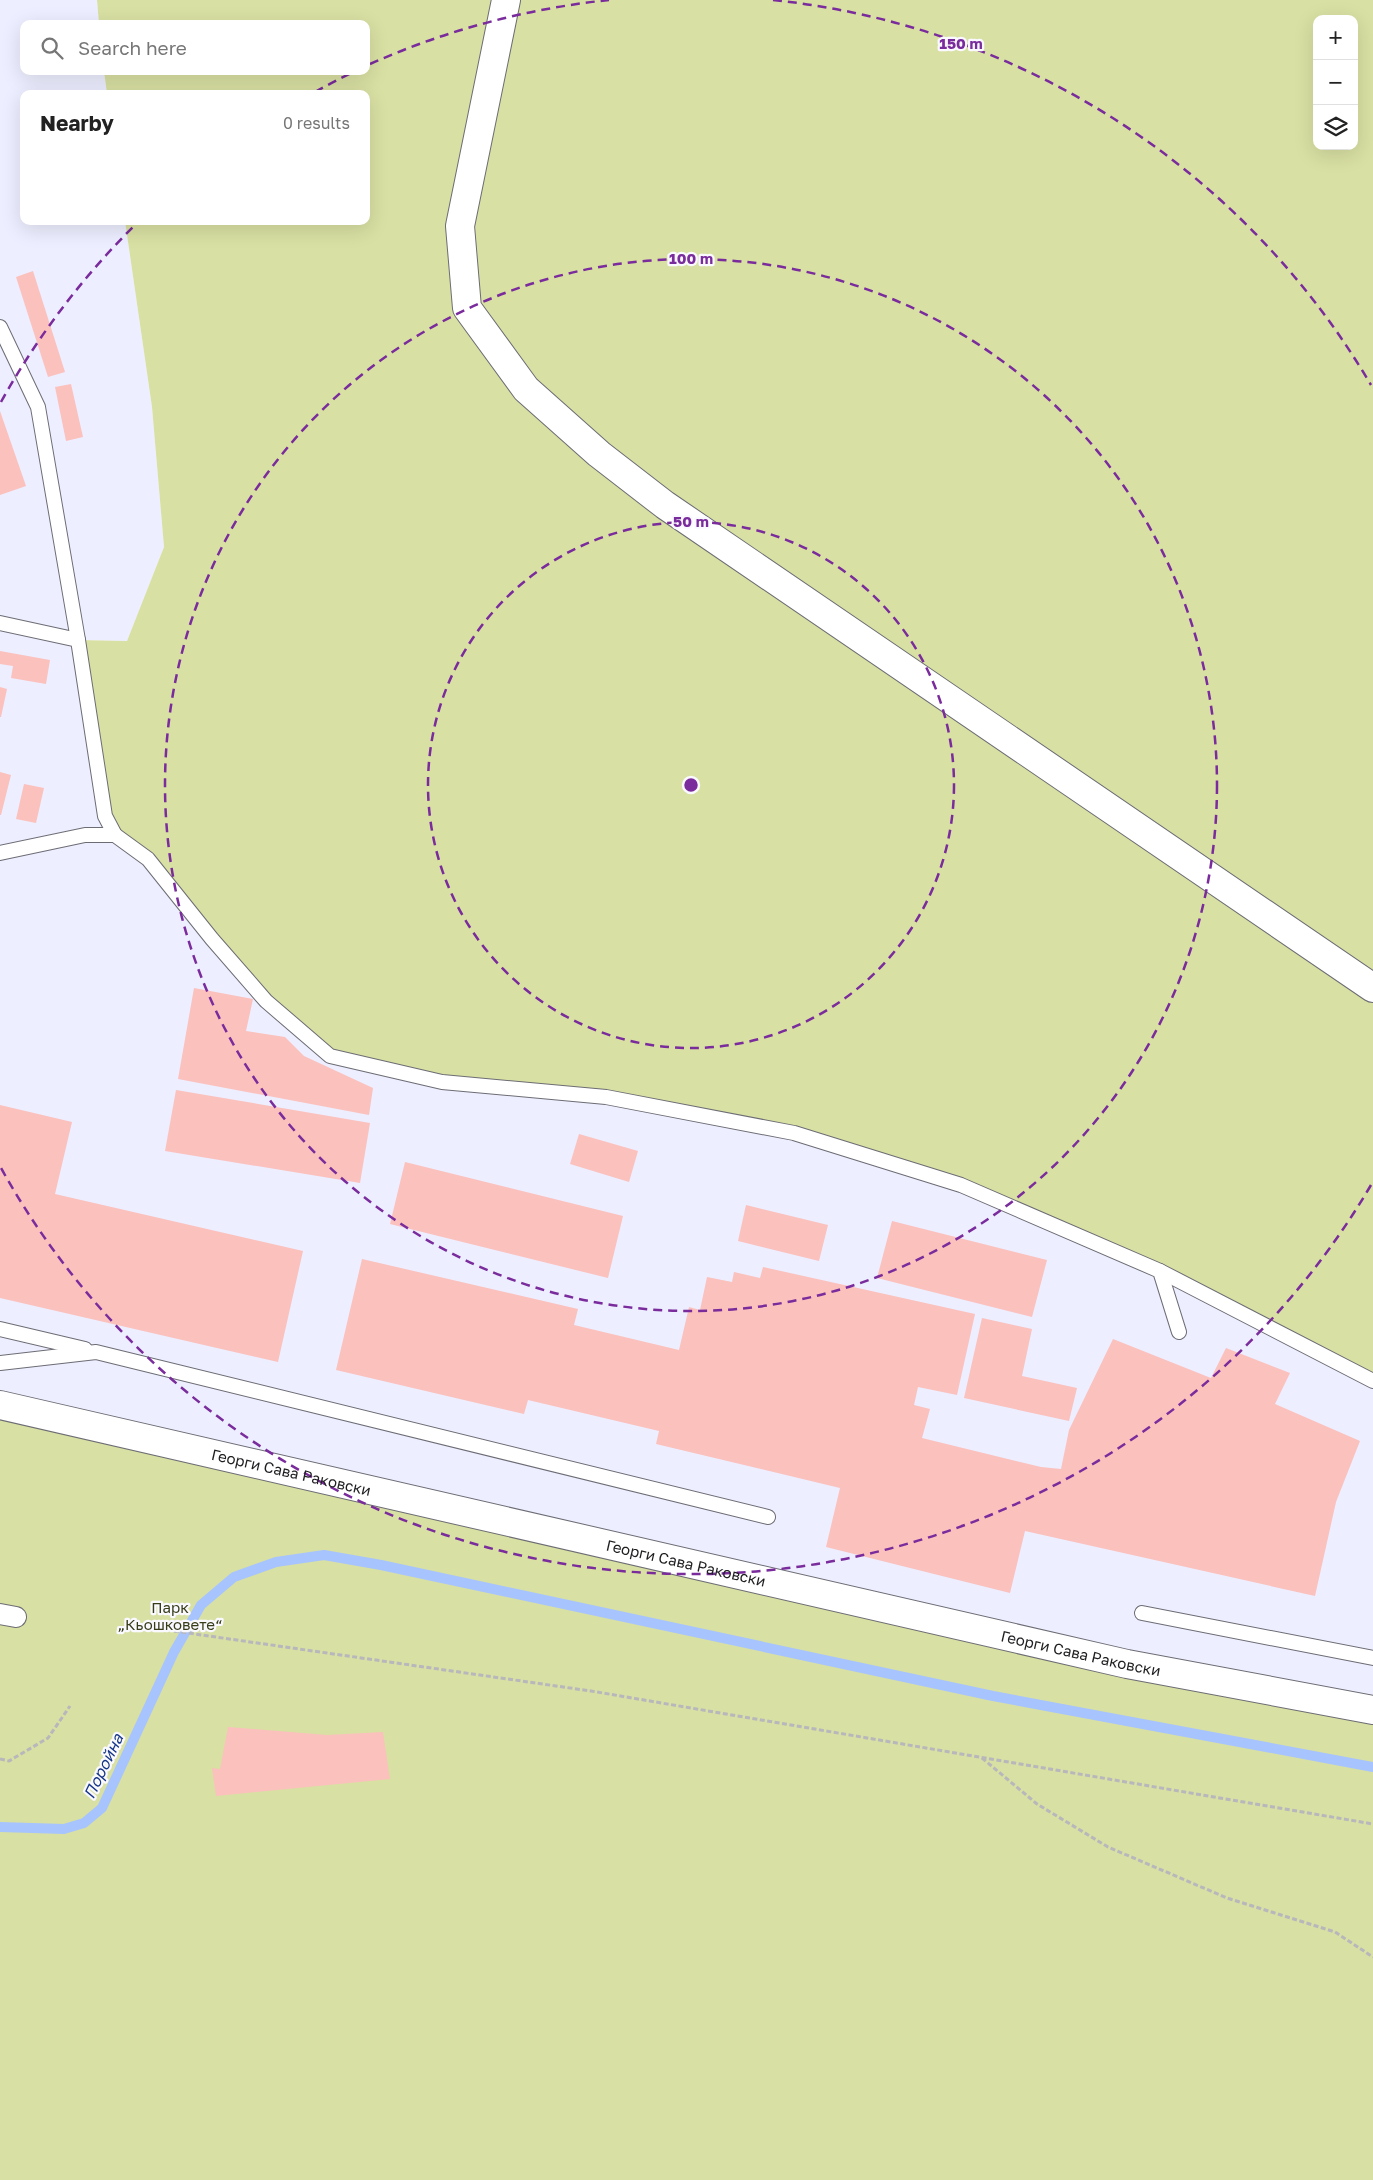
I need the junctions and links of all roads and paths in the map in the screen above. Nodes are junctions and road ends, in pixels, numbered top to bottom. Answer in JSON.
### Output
{"nodes":[{"id":1,"x":506,"y":0,"type":"edge"},
{"id":2,"x":0,"y":327,"type":"edge"},
{"id":3,"x":0,"y":623,"type":"edge"},
{"id":4,"x":78,"y":640,"type":"junction"},
{"id":5,"x":115,"y":835,"type":"junction"},
{"id":6,"x":0,"y":853,"type":"edge"},
{"id":7,"x":1373,"y":988,"type":"edge"},
{"id":8,"x":1160,"y":1271,"type":"junction"},
{"id":9,"x":0,"y":1329,"type":"edge"},
{"id":10,"x":1179,"y":1332,"type":"dead end"},
{"id":11,"x":96,"y":1352,"type":"junction"},
{"id":12,"x":0,"y":1363,"type":"edge"},
{"id":13,"x":1373,"y":1381,"type":"edge"},
{"id":14,"x":0,"y":1405,"type":"edge"},
{"id":15,"x":768,"y":1517,"type":"dead end"},
{"id":16,"x":1142,"y":1613,"type":"dead end"},
{"id":17,"x":174,"y":1631,"type":"dead end"},
{"id":18,"x":1373,"y":1658,"type":"edge"},
{"id":19,"x":70,"y":1706,"type":"dead end"},
{"id":20,"x":1373,"y":1710,"type":"edge"},
{"id":21,"x":982,"y":1758,"type":"junction"},
{"id":22,"x":0,"y":1759,"type":"edge"},
{"id":23,"x":1373,"y":1824,"type":"edge"},
{"id":24,"x":1373,"y":1957,"type":"edge"}],
"edges":[{"from":1,"to":7,"type":"street"},
{"from":2,"to":4,"type":"lane"},
{"from":3,"to":4,"type":"lane"},
{"from":4,"to":5,"type":"lane"},
{"from":5,"to":6,"type":"lane"},
{"from":5,"to":8,"type":"lane"},
{"from":8,"to":10,"type":"lane"},
{"from":8,"to":13,"type":"lane"},
{"from":9,"to":11,"type":"lane"},
{"from":11,"to":12,"type":"lane"},
{"from":11,"to":15,"type":"lane"},
{"from":14,"to":20,"type":"street","name":"Георги Сава Раковски"},
{"from":16,"to":18,"type":"lane"},
{"from":17,"to":21,"type":"path"},
{"from":19,"to":22,"type":"path"},
{"from":21,"to":23,"type":"path"},
{"from":21,"to":24,"type":"path"}]}
